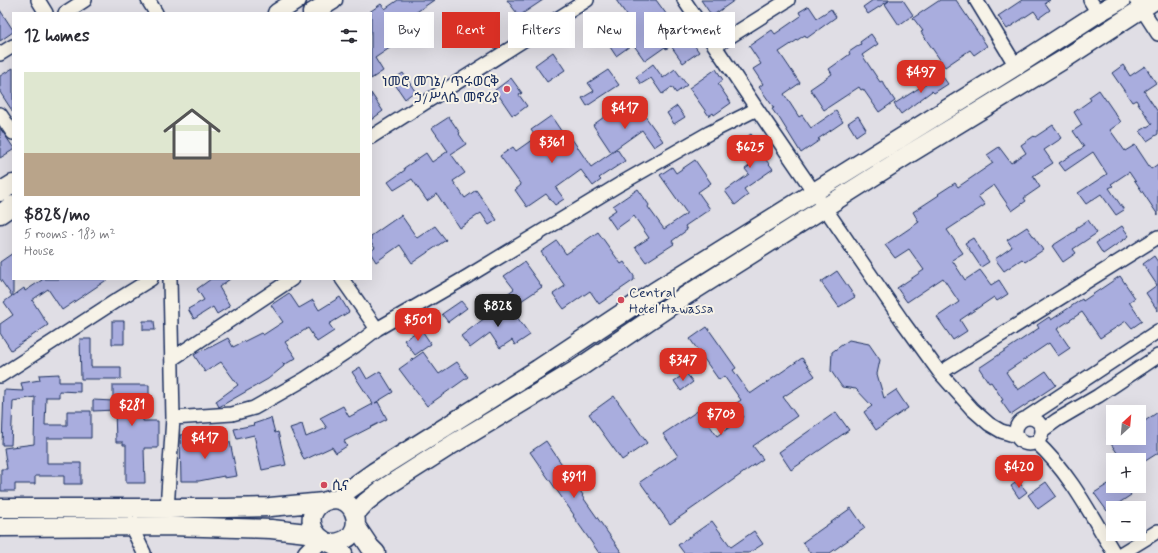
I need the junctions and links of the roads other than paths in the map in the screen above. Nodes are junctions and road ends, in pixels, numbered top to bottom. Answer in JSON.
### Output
{"nodes":[{"id":1,"x":38,"y":0,"type":"edge"},
{"id":2,"x":85,"y":0,"type":"edge"},
{"id":3,"x":148,"y":0,"type":"edge"},
{"id":4,"x":297,"y":0,"type":"edge"},
{"id":5,"x":587,"y":0,"type":"edge"},
{"id":6,"x":684,"y":0,"type":"edge"},
{"id":7,"x":788,"y":0,"type":"edge"},
{"id":8,"x":976,"y":0,"type":"edge"},
{"id":9,"x":1121,"y":0,"type":"edge"},
{"id":10,"x":1144,"y":3,"type":"edge"},
{"id":11,"x":1094,"y":6,"type":"edge"},
{"id":12,"x":45,"y":12,"type":"edge"},
{"id":13,"x":67,"y":12,"type":"edge"},
{"id":14,"x":155,"y":12,"type":"edge"},
{"id":15,"x":279,"y":12,"type":"edge"},
{"id":16,"x":692,"y":12,"type":"edge"},
{"id":17,"x":735,"y":33,"type":"edge"},
{"id":18,"x":1158,"y":34,"type":"edge"},
{"id":19,"x":12,"y":47,"type":"edge"},
{"id":20,"x":716,"y":48,"type":"edge"},
{"id":21,"x":0,"y":54,"type":"edge"},
{"id":22,"x":1016,"y":66,"type":"junction"},
{"id":23,"x":757,"y":109,"type":"junction"},
{"id":24,"x":0,"y":114,"type":"edge"},
{"id":25,"x":12,"y":132,"type":"edge"},
{"id":26,"x":372,"y":136,"type":"edge"},
{"id":27,"x":12,"y":185,"type":"edge"},
{"id":28,"x":0,"y":192,"type":"edge"},
{"id":29,"x":815,"y":192,"type":"junction"},
{"id":30,"x":12,"y":206,"type":"edge"},
{"id":31,"x":825,"y":207,"type":"junction"},
{"id":32,"x":0,"y":214,"type":"edge"},
{"id":33,"x":1158,"y":237,"type":"edge"},
{"id":34,"x":150,"y":280,"type":"edge"},
{"id":35,"x":170,"y":280,"type":"edge"},
{"id":36,"x":290,"y":280,"type":"edge"},
{"id":37,"x":343,"y":280,"type":"edge"},
{"id":38,"x":377,"y":329,"type":"junction"},
{"id":39,"x":1158,"y":331,"type":"edge"},
{"id":40,"x":1129,"y":350,"type":"junction"},
{"id":41,"x":1158,"y":356,"type":"edge"},
{"id":42,"x":172,"y":359,"type":"junction"},
{"id":43,"x":1142,"y":367,"type":"junction"},
{"id":44,"x":940,"y":373,"type":"junction"},
{"id":45,"x":0,"y":376,"type":"edge"},
{"id":46,"x":1086,"y":380,"type":"junction"},
{"id":47,"x":1098,"y":396,"type":"junction"},
{"id":48,"x":1028,"y":417,"type":"junction"},
{"id":49,"x":173,"y":418,"type":"junction"},
{"id":50,"x":1043,"y":430,"type":"junction"},
{"id":51,"x":1017,"y":436,"type":"junction"},
{"id":52,"x":1036,"y":442,"type":"junction"},
{"id":53,"x":330,"y":500,"type":"junction"},
{"id":54,"x":0,"y":508,"type":"edge"},
{"id":55,"x":167,"y":509,"type":"junction"},
{"id":56,"x":356,"y":520,"type":"junction"},
{"id":57,"x":131,"y":526,"type":"junction"},
{"id":58,"x":0,"y":527,"type":"edge"},
{"id":59,"x":1158,"y":531,"type":"edge"},
{"id":60,"x":328,"y":542,"type":"edge"},
{"id":61,"x":144,"y":553,"type":"edge"},
{"id":62,"x":306,"y":553,"type":"edge"},
{"id":63,"x":376,"y":553,"type":"edge"},
{"id":64,"x":1114,"y":553,"type":"edge"},
{"id":65,"x":1122,"y":553,"type":"edge"}],
"edges":[{"from":1,"to":12,"type":"street"},
{"from":2,"to":13,"type":"street"},
{"from":3,"to":14,"type":"street"},
{"from":4,"to":15,"type":"street"},
{"from":5,"to":26,"type":"street"},
{"from":6,"to":16,"type":"street"},
{"from":7,"to":17,"type":"street"},
{"from":8,"to":22,"type":"street"},
{"from":9,"to":11,"type":"street"},
{"from":10,"to":18,"type":"street"},
{"from":10,"to":31,"type":"street"},
{"from":11,"to":22,"type":"street"},
{"from":19,"to":21,"type":"street"},
{"from":20,"to":23,"type":"street"},
{"from":22,"to":29,"type":"street"},
{"from":23,"to":29,"type":"street"},
{"from":23,"to":38,"type":"street"},
{"from":24,"to":25,"type":"street"},
{"from":27,"to":28,"type":"street"},
{"from":29,"to":31,"type":"street"},
{"from":29,"to":53,"type":"street"},
{"from":30,"to":32,"type":"street"},
{"from":31,"to":44,"type":"street"},
{"from":31,"to":56,"type":"street"},
{"from":33,"to":44,"type":"street"},
{"from":34,"to":45,"type":"street"},
{"from":35,"to":42,"type":"street"},
{"from":36,"to":42,"type":"street"},
{"from":37,"to":38,"type":"street"},
{"from":38,"to":49,"type":"street"},
{"from":39,"to":40,"type":"street"},
{"from":40,"to":43,"type":"street"},
{"from":40,"to":46,"type":"street"},
{"from":41,"to":43,"type":"street"},
{"from":42,"to":49,"type":"street"},
{"from":43,"to":47,"type":"street"},
{"from":44,"to":51,"type":"street"},
{"from":46,"to":47,"type":"street"},
{"from":46,"to":48,"type":"street"},
{"from":47,"to":50,"type":"street"},
{"from":48,"to":50,"type":"street"},
{"from":48,"to":51,"type":"street"},
{"from":49,"to":55,"type":"street"},
{"from":50,"to":52,"type":"street"},
{"from":51,"to":52,"type":"street"},
{"from":52,"to":64,"type":"street"},
{"from":53,"to":55,"type":"street"},
{"from":53,"to":56,"type":"street"},
{"from":53,"to":60,"type":"street"},
{"from":54,"to":55,"type":"street"},
{"from":56,"to":60,"type":"street"},
{"from":56,"to":63,"type":"street"},
{"from":57,"to":58,"type":"street"},
{"from":57,"to":60,"type":"street"},
{"from":57,"to":61,"type":"street"},
{"from":59,"to":65,"type":"street"},
{"from":60,"to":62,"type":"street"}]}
